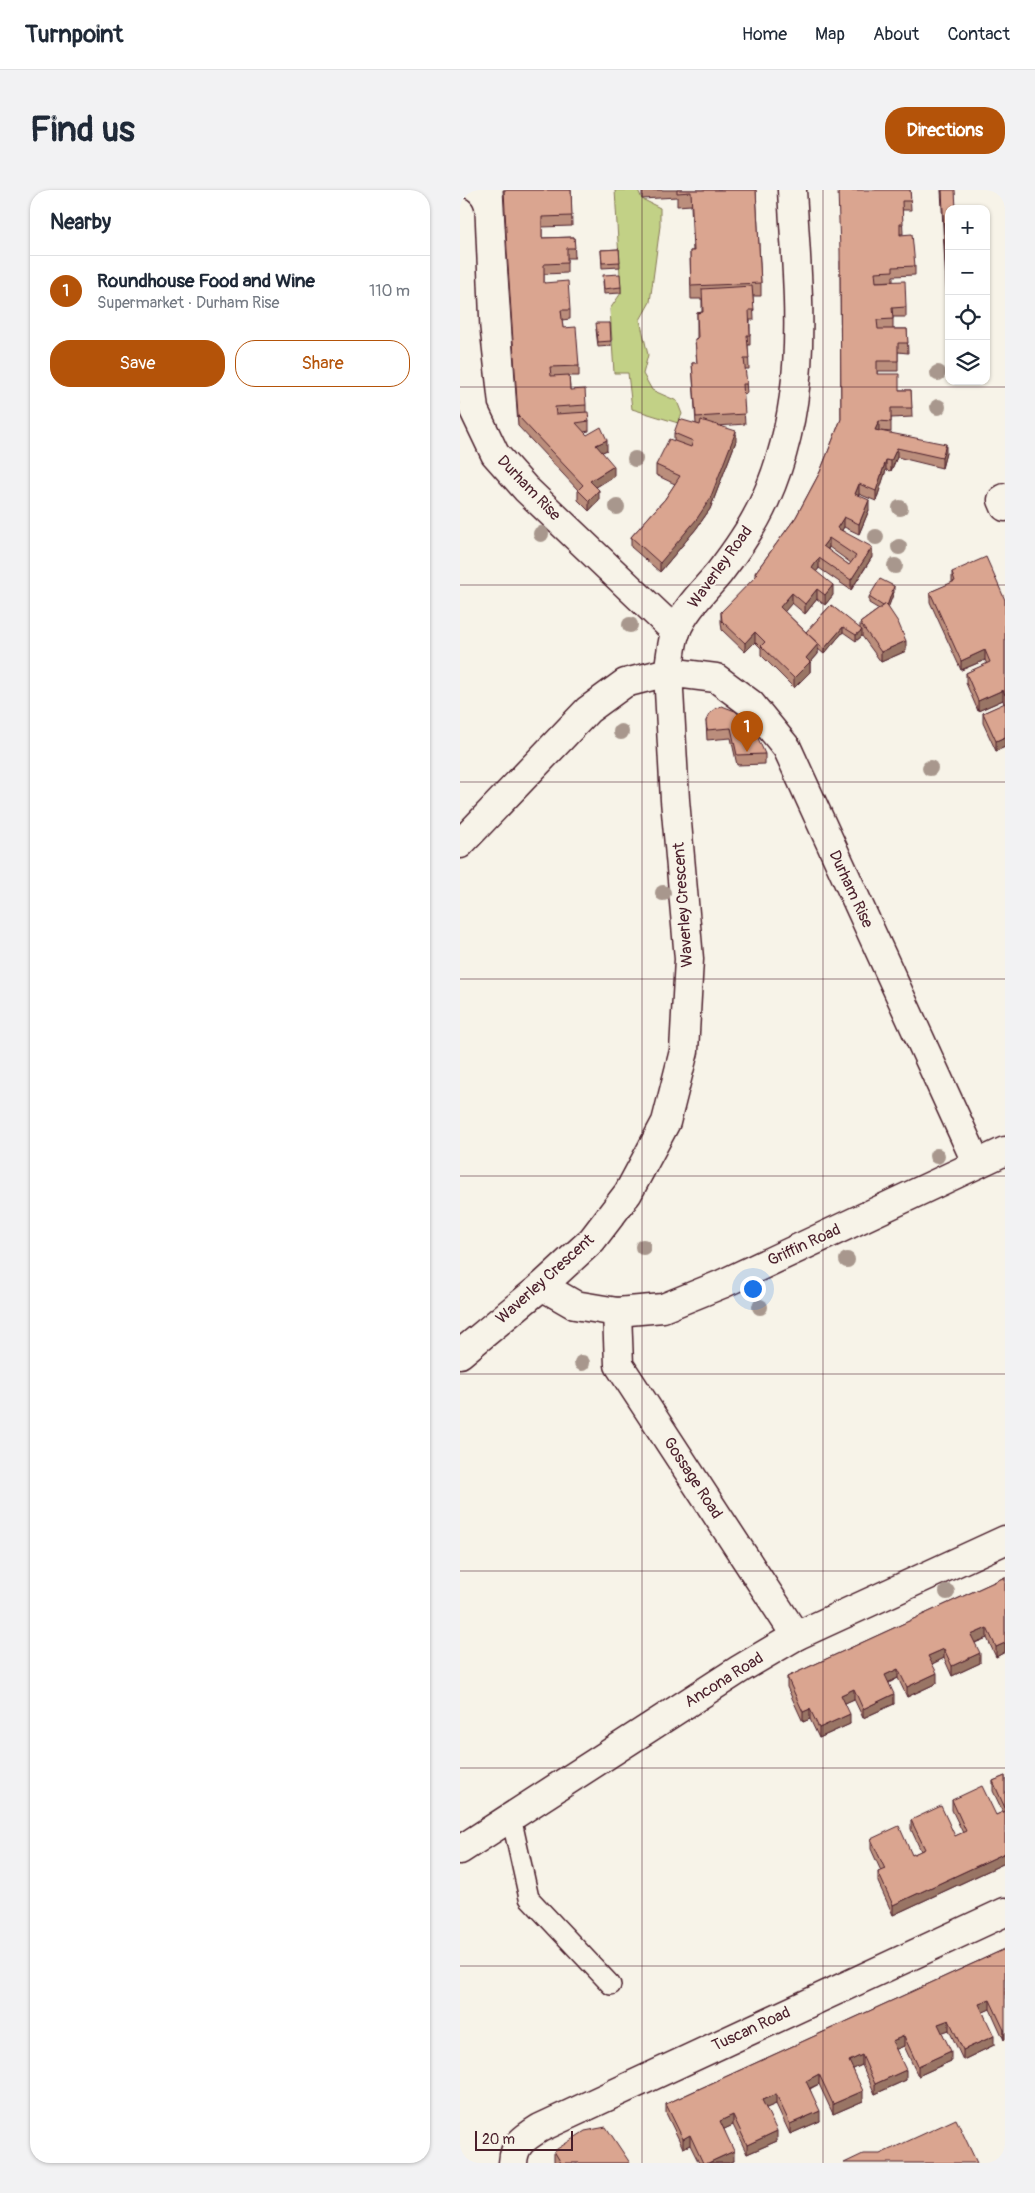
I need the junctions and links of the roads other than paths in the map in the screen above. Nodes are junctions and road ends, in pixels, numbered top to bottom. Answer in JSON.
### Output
{"nodes":[{"id":1,"x":792,"y":190,"type":"edge"},
{"id":2,"x":460,"y":212,"type":"edge"},
{"id":3,"x":463,"y":330,"type":"edge"},
{"id":4,"x":1005,"y":498,"type":"edge"},
{"id":5,"x":1005,"y":507,"type":"edge"},
{"id":6,"x":676,"y":632,"type":"junction"},
{"id":7,"x":668,"y":672,"type":"junction"},
{"id":8,"x":460,"y":844,"type":"edge"},
{"id":9,"x":1005,"y":1152,"type":"edge"},
{"id":10,"x":978,"y":1164,"type":"junction"},
{"id":11,"x":542,"y":1286,"type":"junction"},
{"id":12,"x":617,"y":1312,"type":"junction"},
{"id":13,"x":460,"y":1354,"type":"edge"},
{"id":14,"x":1005,"y":1540,"type":"edge"},
{"id":15,"x":796,"y":1636,"type":"junction"},
{"id":16,"x":511,"y":1817,"type":"junction"},
{"id":17,"x":460,"y":1850,"type":"edge"},
{"id":18,"x":1005,"y":1912,"type":"edge"},
{"id":19,"x":610,"y":1985,"type":"dead end"},
{"id":20,"x":513,"y":2163,"type":"edge"}],
"edges":[{"from":1,"to":6,"type":"street","name":"Waverley Road"},
{"from":2,"to":3,"type":"street","name":"Durham Rise"},
{"from":3,"to":6,"type":"street","name":"Durham Rise"},
{"from":4,"to":5,"type":"street"},
{"from":6,"to":7,"type":"street","name":"Waverley Road"},
{"from":7,"to":8,"type":"street"},
{"from":7,"to":10,"type":"street","name":"Durham Rise"},
{"from":7,"to":11,"type":"street","name":"Waverley Crescent"},
{"from":9,"to":10,"type":"street","name":"Griffin Road"},
{"from":10,"to":12,"type":"street","name":"Griffin Road"},
{"from":11,"to":12,"type":"street","name":"Griffin Road"},
{"from":11,"to":13,"type":"street","name":"Waverley Crescent"},
{"from":12,"to":15,"type":"street","name":"Gossage Road"},
{"from":14,"to":15,"type":"street","name":"Ancona Road"},
{"from":15,"to":16,"type":"street","name":"Ancona Road"},
{"from":16,"to":17,"type":"street","name":"Ancona Road"},
{"from":16,"to":19,"type":"lane"},
{"from":18,"to":20,"type":"street","name":"Tuscan Road"}]}
